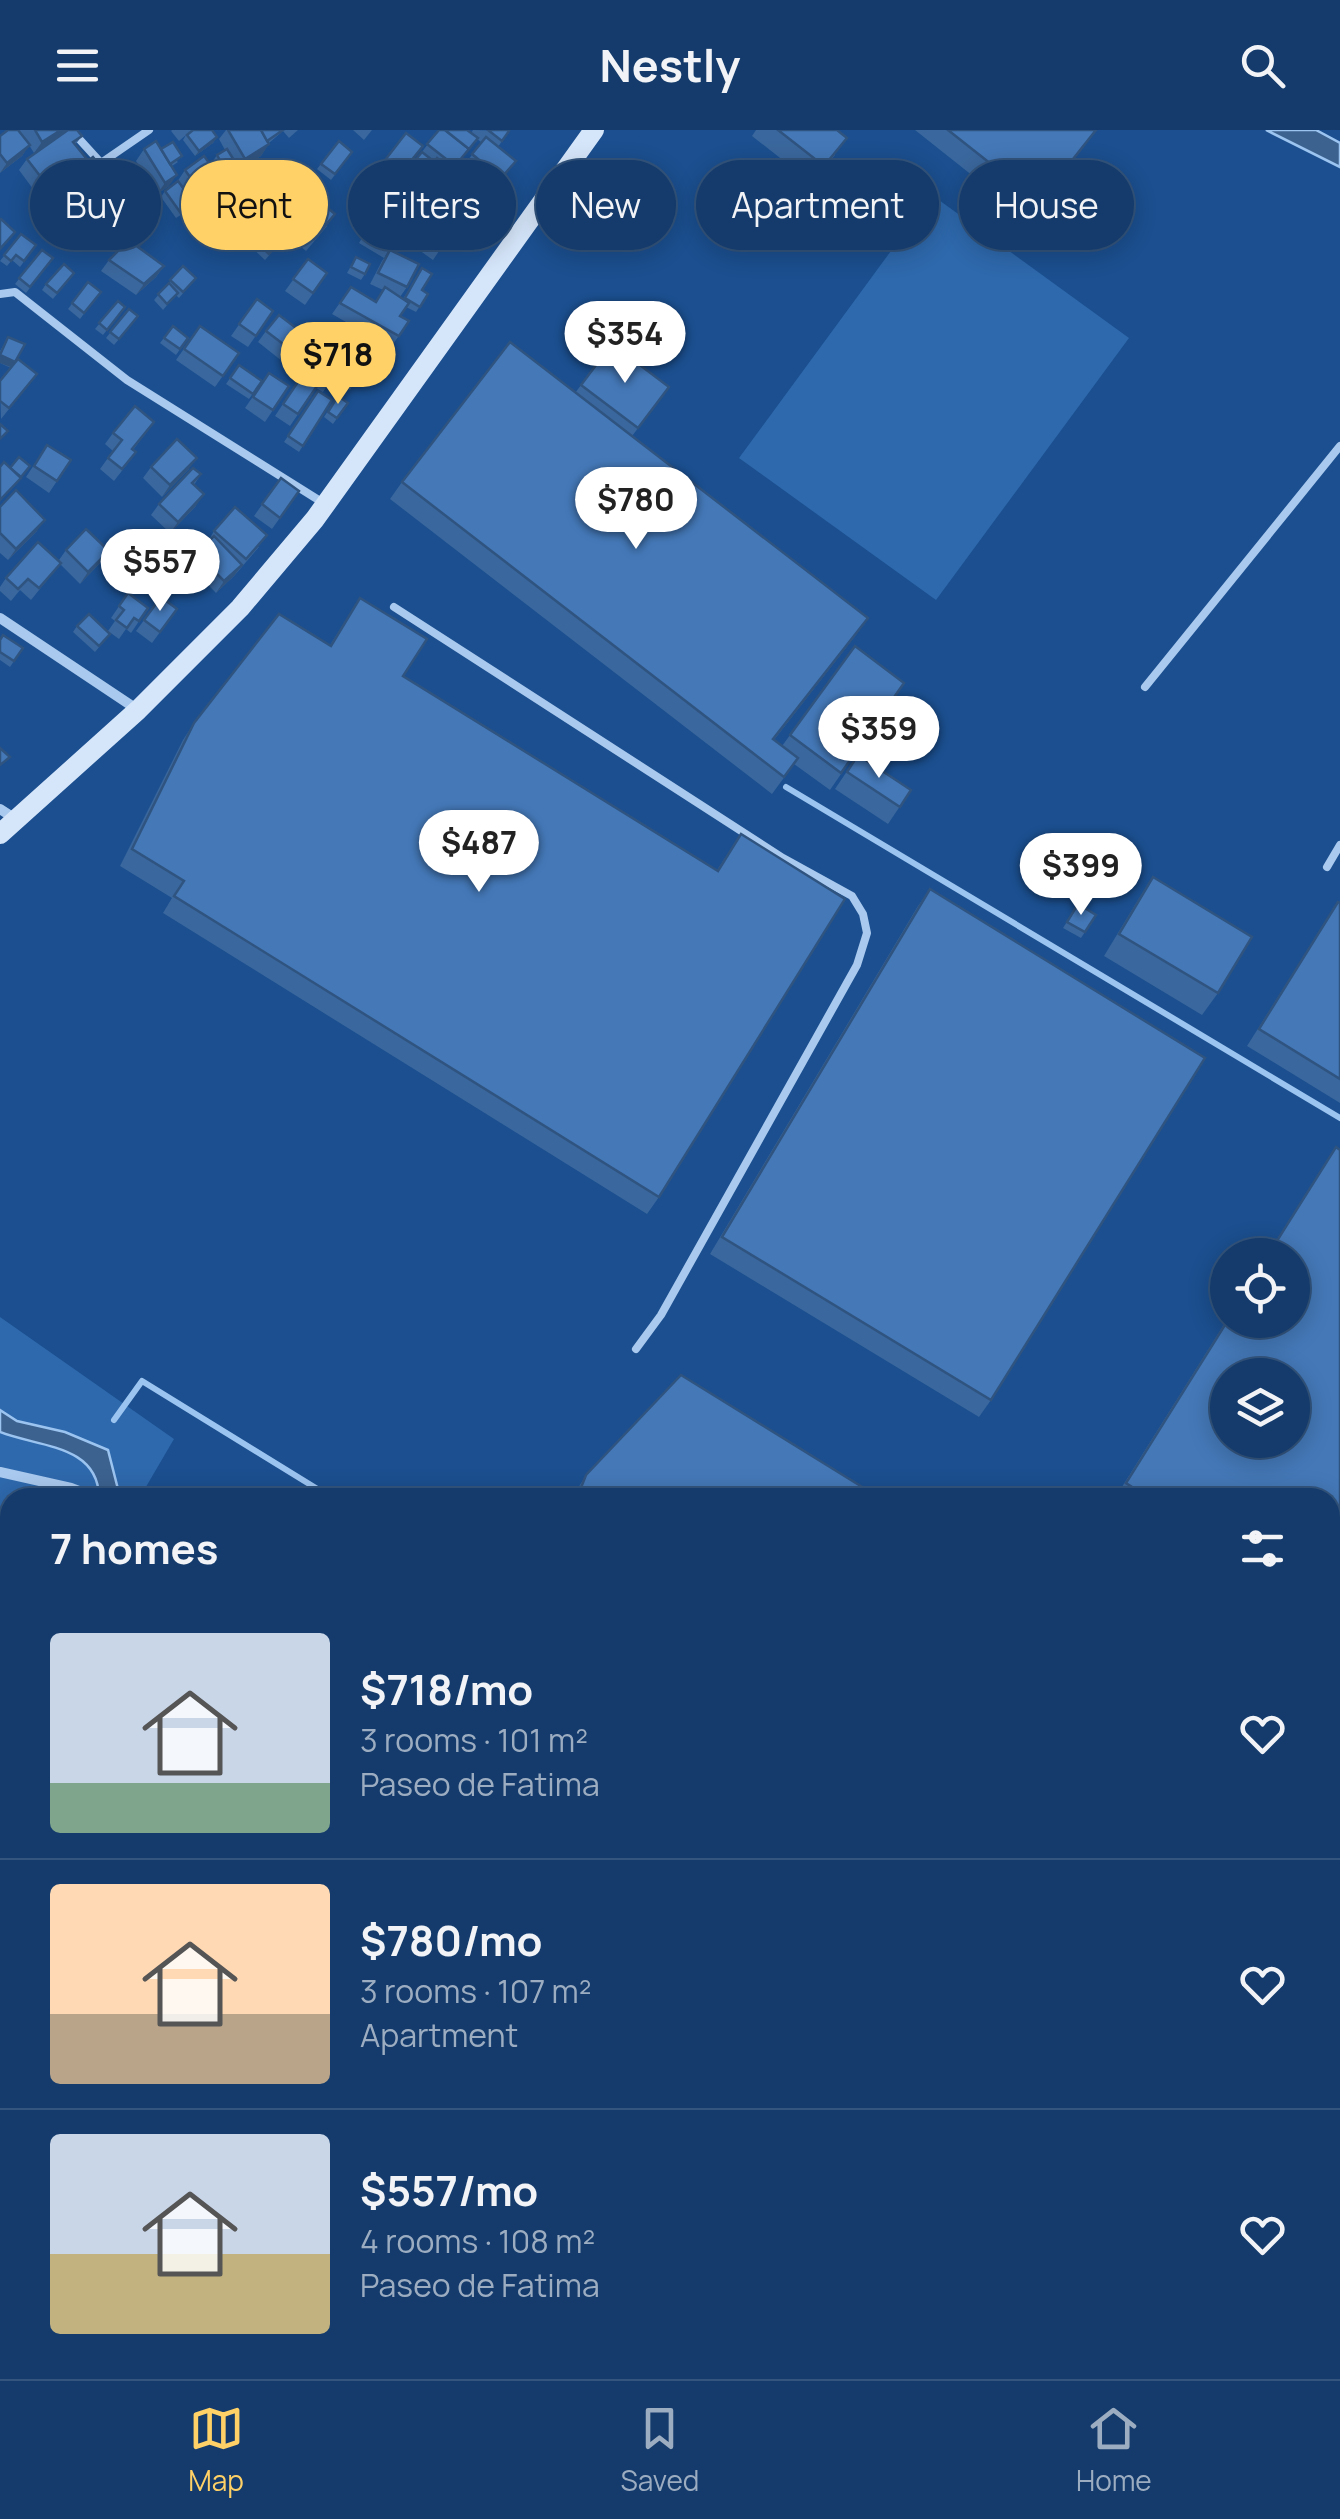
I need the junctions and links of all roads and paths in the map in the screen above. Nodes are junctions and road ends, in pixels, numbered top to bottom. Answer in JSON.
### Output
{"nodes":[{"id":1,"x":71,"y":130,"type":"edge"},
{"id":2,"x":150,"y":130,"type":"edge"},
{"id":3,"x":594,"y":130,"type":"edge"},
{"id":4,"x":0,"y":294,"type":"edge"},
{"id":5,"x":1340,"y":446,"type":"edge"},
{"id":6,"x":325,"y":504,"type":"junction"},
{"id":7,"x":394,"y":607,"type":"dead end"},
{"id":8,"x":0,"y":618,"type":"edge"},
{"id":9,"x":1144,"y":688,"type":"dead end"},
{"id":10,"x":138,"y":710,"type":"junction"},
{"id":11,"x":9,"y":815,"type":"edge"},
{"id":12,"x":0,"y":834,"type":"edge"},
{"id":13,"x":1340,"y":845,"type":"edge"},
{"id":14,"x":1327,"y":867,"type":"dead end"},
{"id":15,"x":636,"y":1349,"type":"dead end"},
{"id":16,"x":0,"y":1472,"type":"edge"},
{"id":17,"x":71,"y":1488,"type":"edge"}],
"edges":[{"from":1,"to":2,"type":"lane"},
{"from":3,"to":6,"type":"street"},
{"from":4,"to":6,"type":"lane"},
{"from":5,"to":9,"type":"lane"},
{"from":6,"to":10,"type":"street"},
{"from":7,"to":15,"type":"lane"},
{"from":8,"to":10,"type":"street"},
{"from":10,"to":11,"type":"street"},
{"from":11,"to":12,"type":"street"},
{"from":13,"to":14,"type":"lane"},
{"from":16,"to":17,"type":"street"}]}
